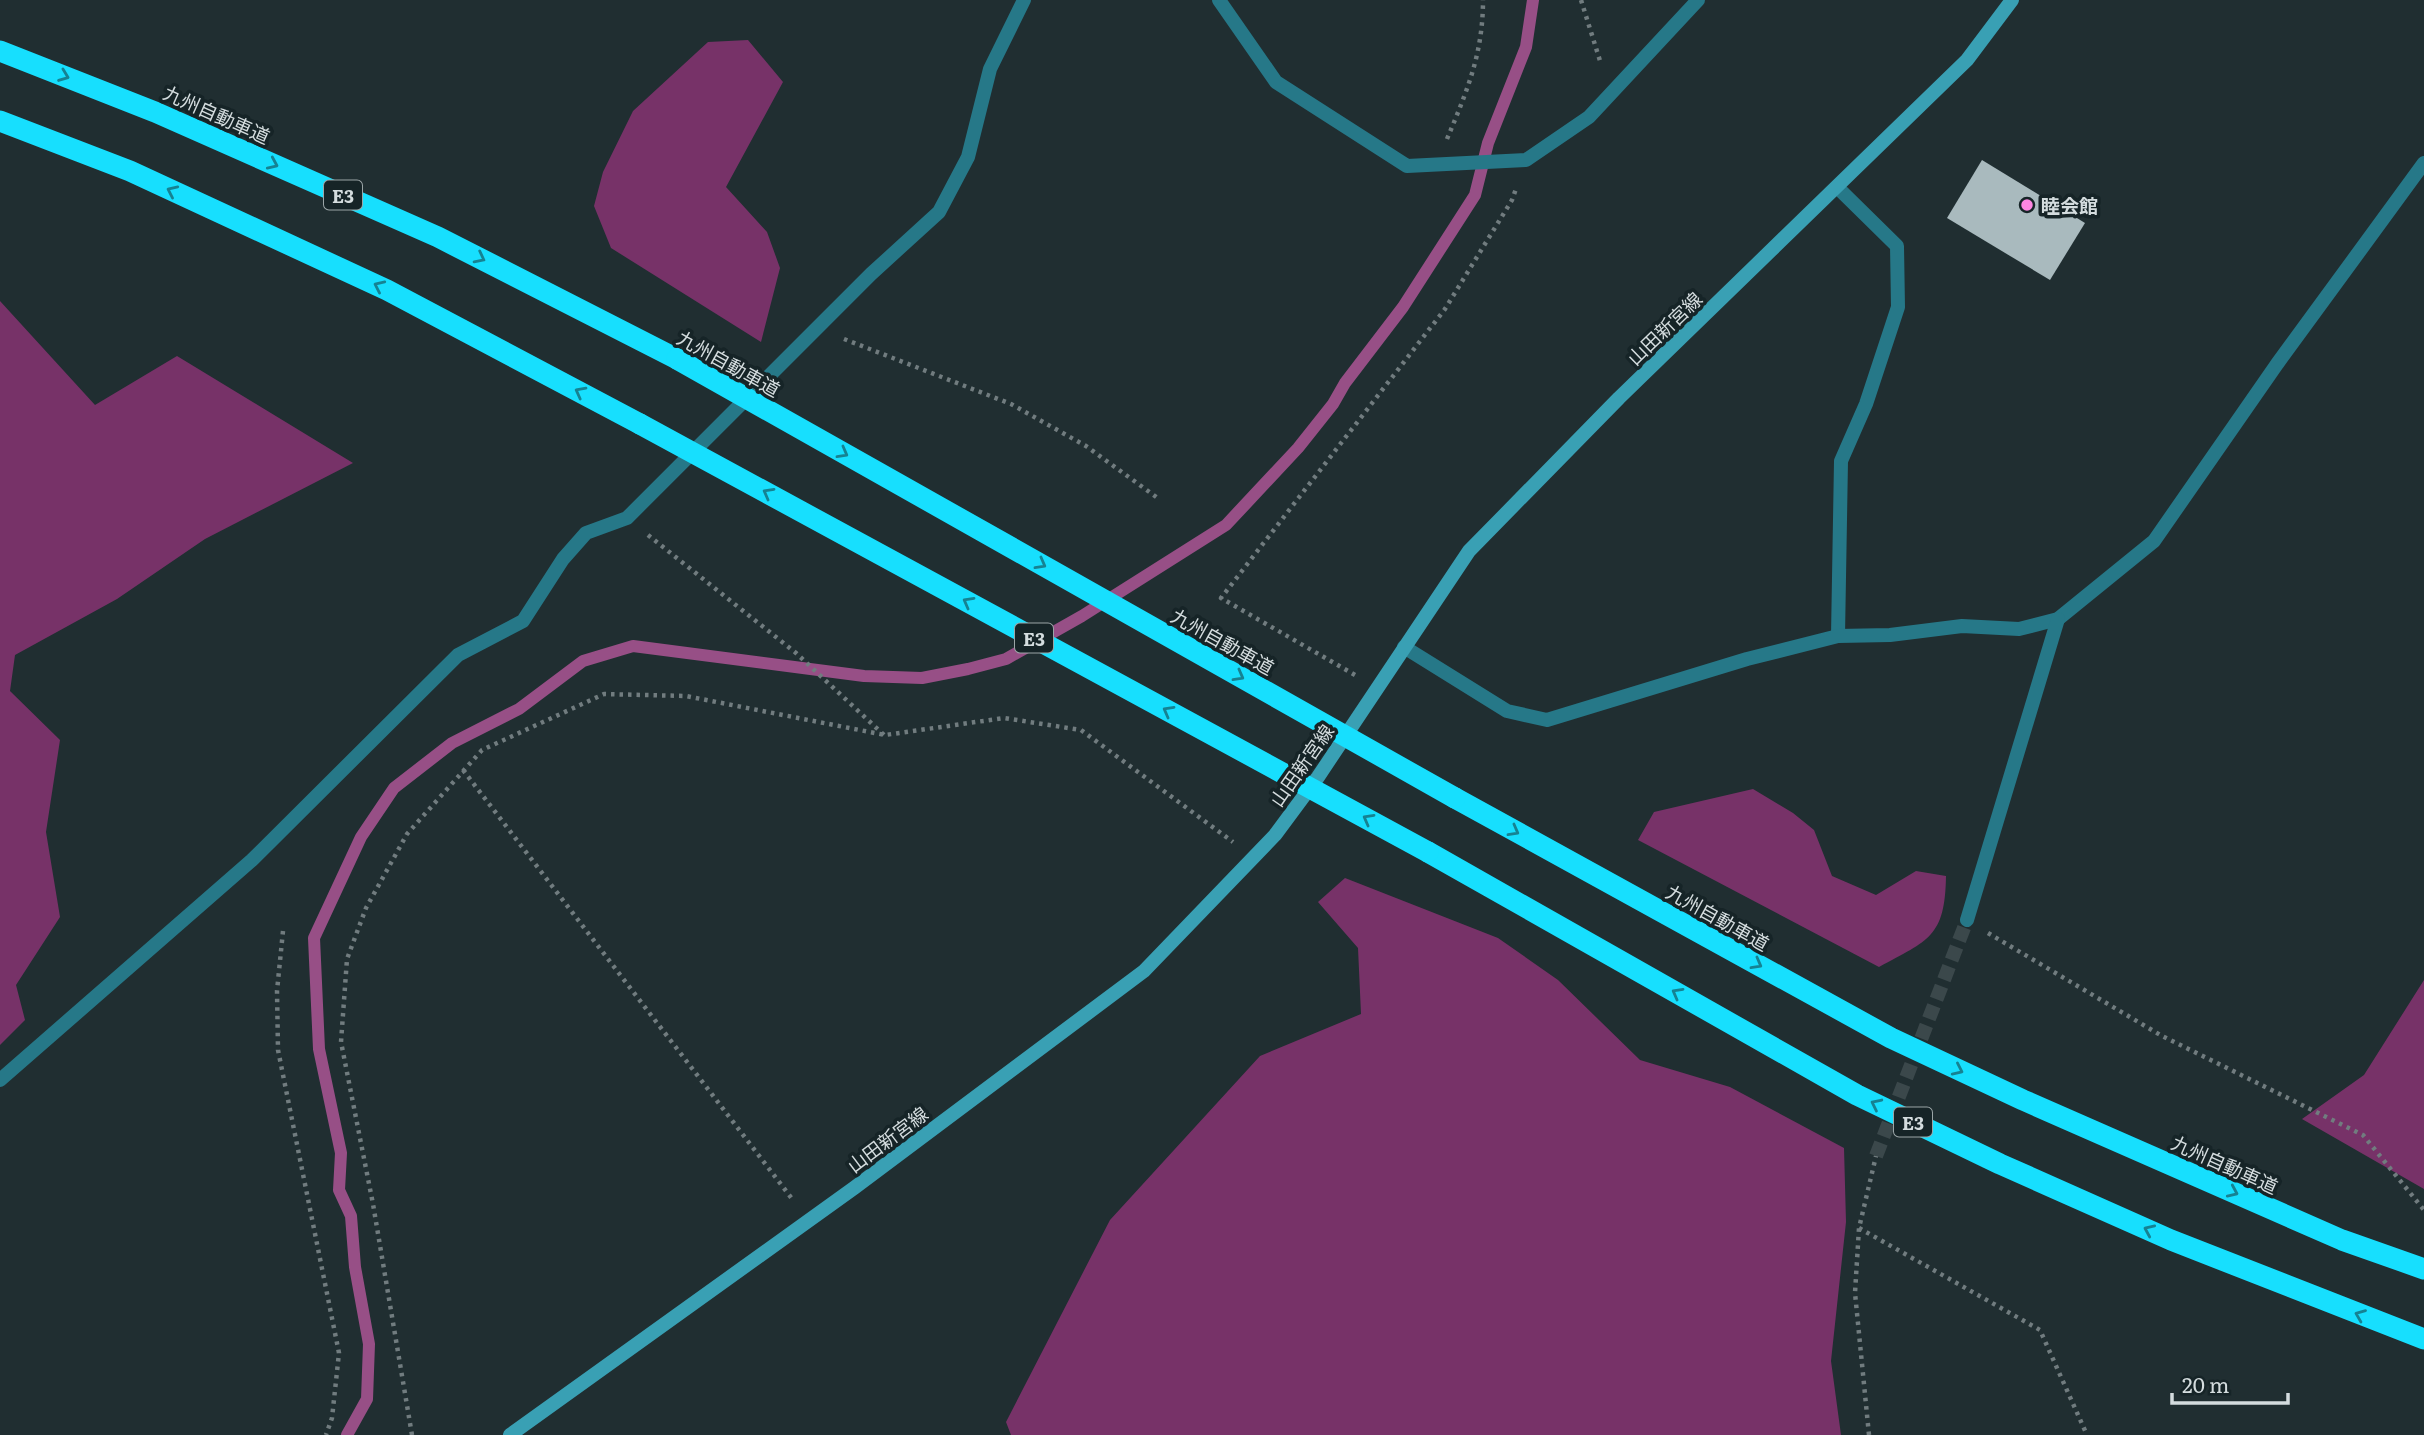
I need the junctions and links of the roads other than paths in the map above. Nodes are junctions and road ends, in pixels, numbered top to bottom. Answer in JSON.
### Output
{"nodes":[{"id":1,"x":1024,"y":0,"type":"edge"},
{"id":2,"x":1219,"y":0,"type":"edge"},
{"id":3,"x":1698,"y":0,"type":"edge"},
{"id":4,"x":2012,"y":0,"type":"edge"},
{"id":5,"x":0,"y":51,"type":"edge"},
{"id":6,"x":0,"y":121,"type":"edge"},
{"id":7,"x":2424,"y":163,"type":"edge"},
{"id":8,"x":1837,"y":187,"type":"junction"},
{"id":9,"x":2059,"y":619,"type":"junction"},
{"id":10,"x":1838,"y":636,"type":"junction"},
{"id":11,"x":1404,"y":648,"type":"junction"},
{"id":12,"x":1967,"y":920,"type":"tunnel mouth"},
{"id":13,"x":0,"y":1080,"type":"edge"},
{"id":14,"x":2424,"y":1269,"type":"edge"},
{"id":15,"x":2424,"y":1339,"type":"edge"},
{"id":16,"x":510,"y":1435,"type":"edge"}],
"edges":[{"from":1,"to":13,"type":"street"},
{"from":2,"to":3,"type":"street"},
{"from":4,"to":8,"type":"main road","name":"山田新宮線"},
{"from":5,"to":14,"type":"highway","name":"九州自動車道","number":"E3","one_way":true,"bridge":true},
{"from":15,"to":6,"type":"highway","number":"E3","one_way":true,"bridge":true},
{"from":7,"to":9,"type":"street"},
{"from":8,"to":10,"type":"street"},
{"from":8,"to":11,"type":"main road","name":"山田新宮線"},
{"from":9,"to":10,"type":"street"},
{"from":9,"to":12,"type":"street"},
{"from":10,"to":11,"type":"street"},
{"from":11,"to":16,"type":"main road","name":"山田新宮線"}]}
